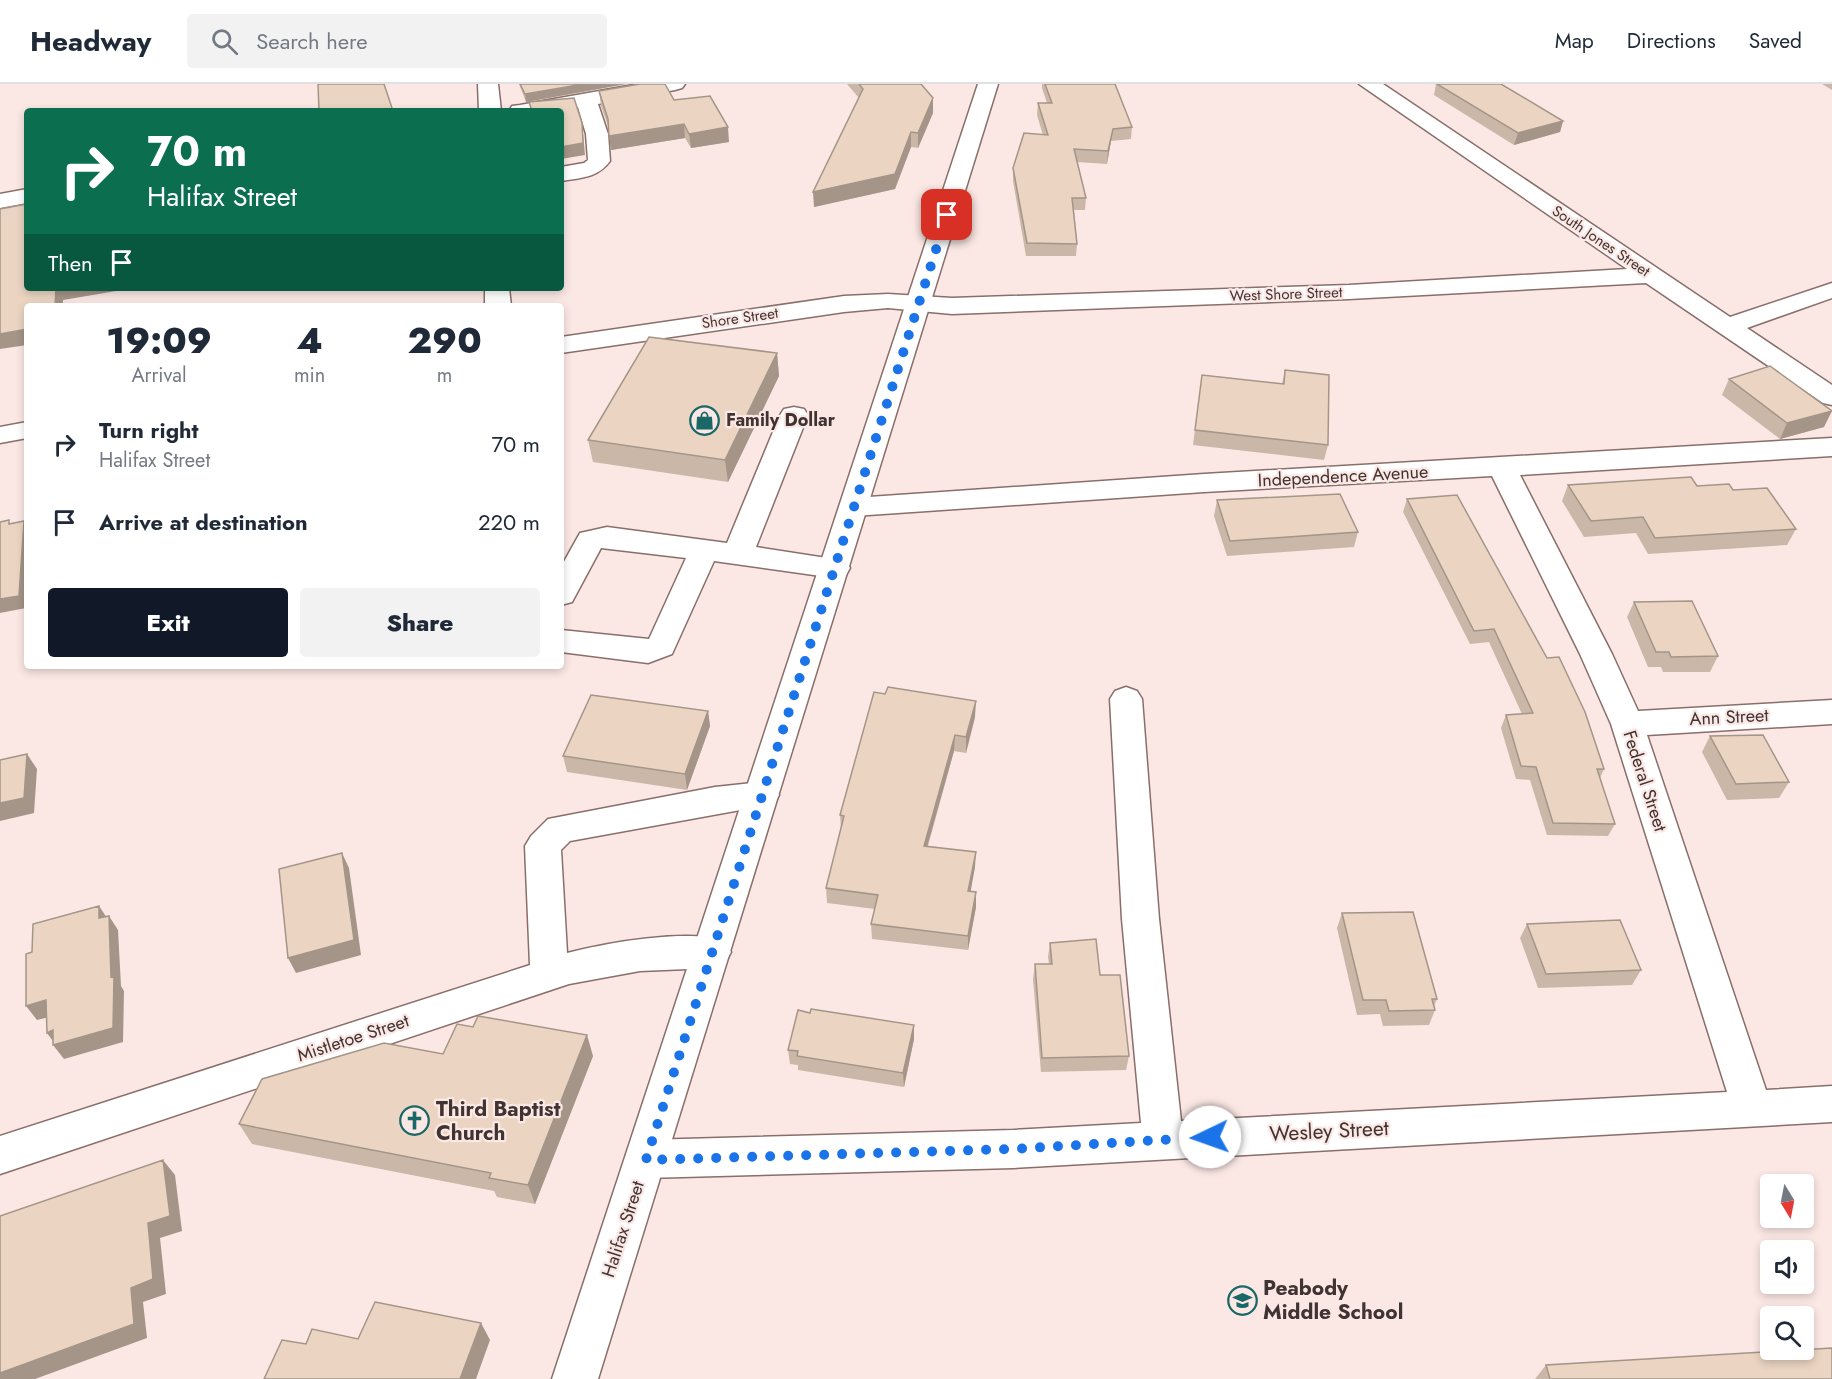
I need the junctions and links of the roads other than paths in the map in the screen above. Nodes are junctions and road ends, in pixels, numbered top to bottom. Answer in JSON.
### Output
{"nodes":[{"id":1,"x":488,"y":84,"type":"edge"},
{"id":2,"x":675,"y":84,"type":"edge"},
{"id":3,"x":988,"y":84,"type":"edge"},
{"id":4,"x":1370,"y":84,"type":"edge"},
{"id":5,"x":586,"y":99,"type":"junction"},
{"id":6,"x":490,"y":108,"type":"edge"},
{"id":7,"x":536,"y":108,"type":"edge"},
{"id":8,"x":564,"y":174,"type":"edge"},
{"id":9,"x":24,"y":197,"type":"edge"},
{"id":10,"x":0,"y":201,"type":"edge"},
{"id":11,"x":1652,"y":275,"type":"junction"},
{"id":12,"x":1832,"y":290,"type":"edge"},
{"id":13,"x":919,"y":303,"type":"junction"},
{"id":14,"x":1728,"y":326,"type":"junction"},
{"id":15,"x":564,"y":345,"type":"edge"},
{"id":16,"x":1832,"y":397,"type":"edge"},
{"id":17,"x":794,"y":415,"type":"dead end"},
{"id":18,"x":24,"y":431,"type":"edge"},
{"id":19,"x":0,"y":435,"type":"edge"},
{"id":20,"x":1832,"y":447,"type":"edge"},
{"id":21,"x":1502,"y":468,"type":"junction"},
{"id":22,"x":854,"y":507,"type":"junction"},
{"id":23,"x":704,"y":550,"type":"junction"},
{"id":24,"x":738,"y":554,"type":"junction"},
{"id":25,"x":835,"y":567,"type":"junction"},
{"id":26,"x":564,"y":590,"type":"edge"},
{"id":27,"x":564,"y":640,"type":"edge"},
{"id":28,"x":1126,"y":699,"type":"dead end"},
{"id":29,"x":1832,"y":712,"type":"edge"},
{"id":30,"x":1627,"y":724,"type":"junction"},
{"id":31,"x":762,"y":795,"type":"junction"},
{"id":32,"x":712,"y":952,"type":"junction"},
{"id":33,"x":549,"y":975,"type":"junction"},
{"id":34,"x":1832,"y":1104,"type":"edge"},
{"id":35,"x":1753,"y":1109,"type":"junction"},
{"id":36,"x":1163,"y":1139,"type":"junction"},
{"id":37,"x":0,"y":1155,"type":"edge"},
{"id":38,"x":646,"y":1160,"type":"junction"},
{"id":39,"x":575,"y":1379,"type":"edge"}],
"edges":[{"from":1,"to":6,"type":"street"},
{"from":2,"to":5,"type":"street"},
{"from":3,"to":13,"type":"street","name":"Halifax Street"},
{"from":4,"to":11,"type":"street","name":"South Jones Street"},
{"from":5,"to":7,"type":"street"},
{"from":5,"to":8,"type":"street"},
{"from":9,"to":10,"type":"street"},
{"from":11,"to":13,"type":"street","name":"West Shore Street"},
{"from":11,"to":14,"type":"street","name":"South Jones Street"},
{"from":12,"to":14,"type":"street"},
{"from":13,"to":15,"type":"street","name":"Shore Street"},
{"from":13,"to":22,"type":"street","name":"Halifax Street"},
{"from":14,"to":16,"type":"street","name":"South Jones Street"},
{"from":17,"to":24,"type":"street"},
{"from":18,"to":19,"type":"street"},
{"from":20,"to":21,"type":"street","name":"Independence Avenue"},
{"from":21,"to":22,"type":"street","name":"Independence Avenue"},
{"from":21,"to":30,"type":"street","name":"Federal Street"},
{"from":22,"to":25,"type":"street","name":"Halifax Street"},
{"from":23,"to":24,"type":"street"},
{"from":23,"to":26,"type":"street"},
{"from":23,"to":27,"type":"street"},
{"from":24,"to":25,"type":"street"},
{"from":25,"to":31,"type":"street","name":"Halifax Street"},
{"from":28,"to":36,"type":"street"},
{"from":29,"to":30,"type":"street","name":"Ann Street"},
{"from":30,"to":35,"type":"street","name":"Federal Street"},
{"from":31,"to":32,"type":"street","name":"Halifax Street"},
{"from":31,"to":33,"type":"street"},
{"from":32,"to":33,"type":"street","name":"Mistletoe Street"},
{"from":32,"to":38,"type":"street","name":"Halifax Street"},
{"from":33,"to":37,"type":"street","name":"Mistletoe Street"},
{"from":34,"to":35,"type":"street","name":"Wesley Street"},
{"from":35,"to":36,"type":"street","name":"Wesley Street"},
{"from":36,"to":38,"type":"street","name":"Wesley Street"},
{"from":38,"to":39,"type":"street","name":"Halifax Street"}]}
